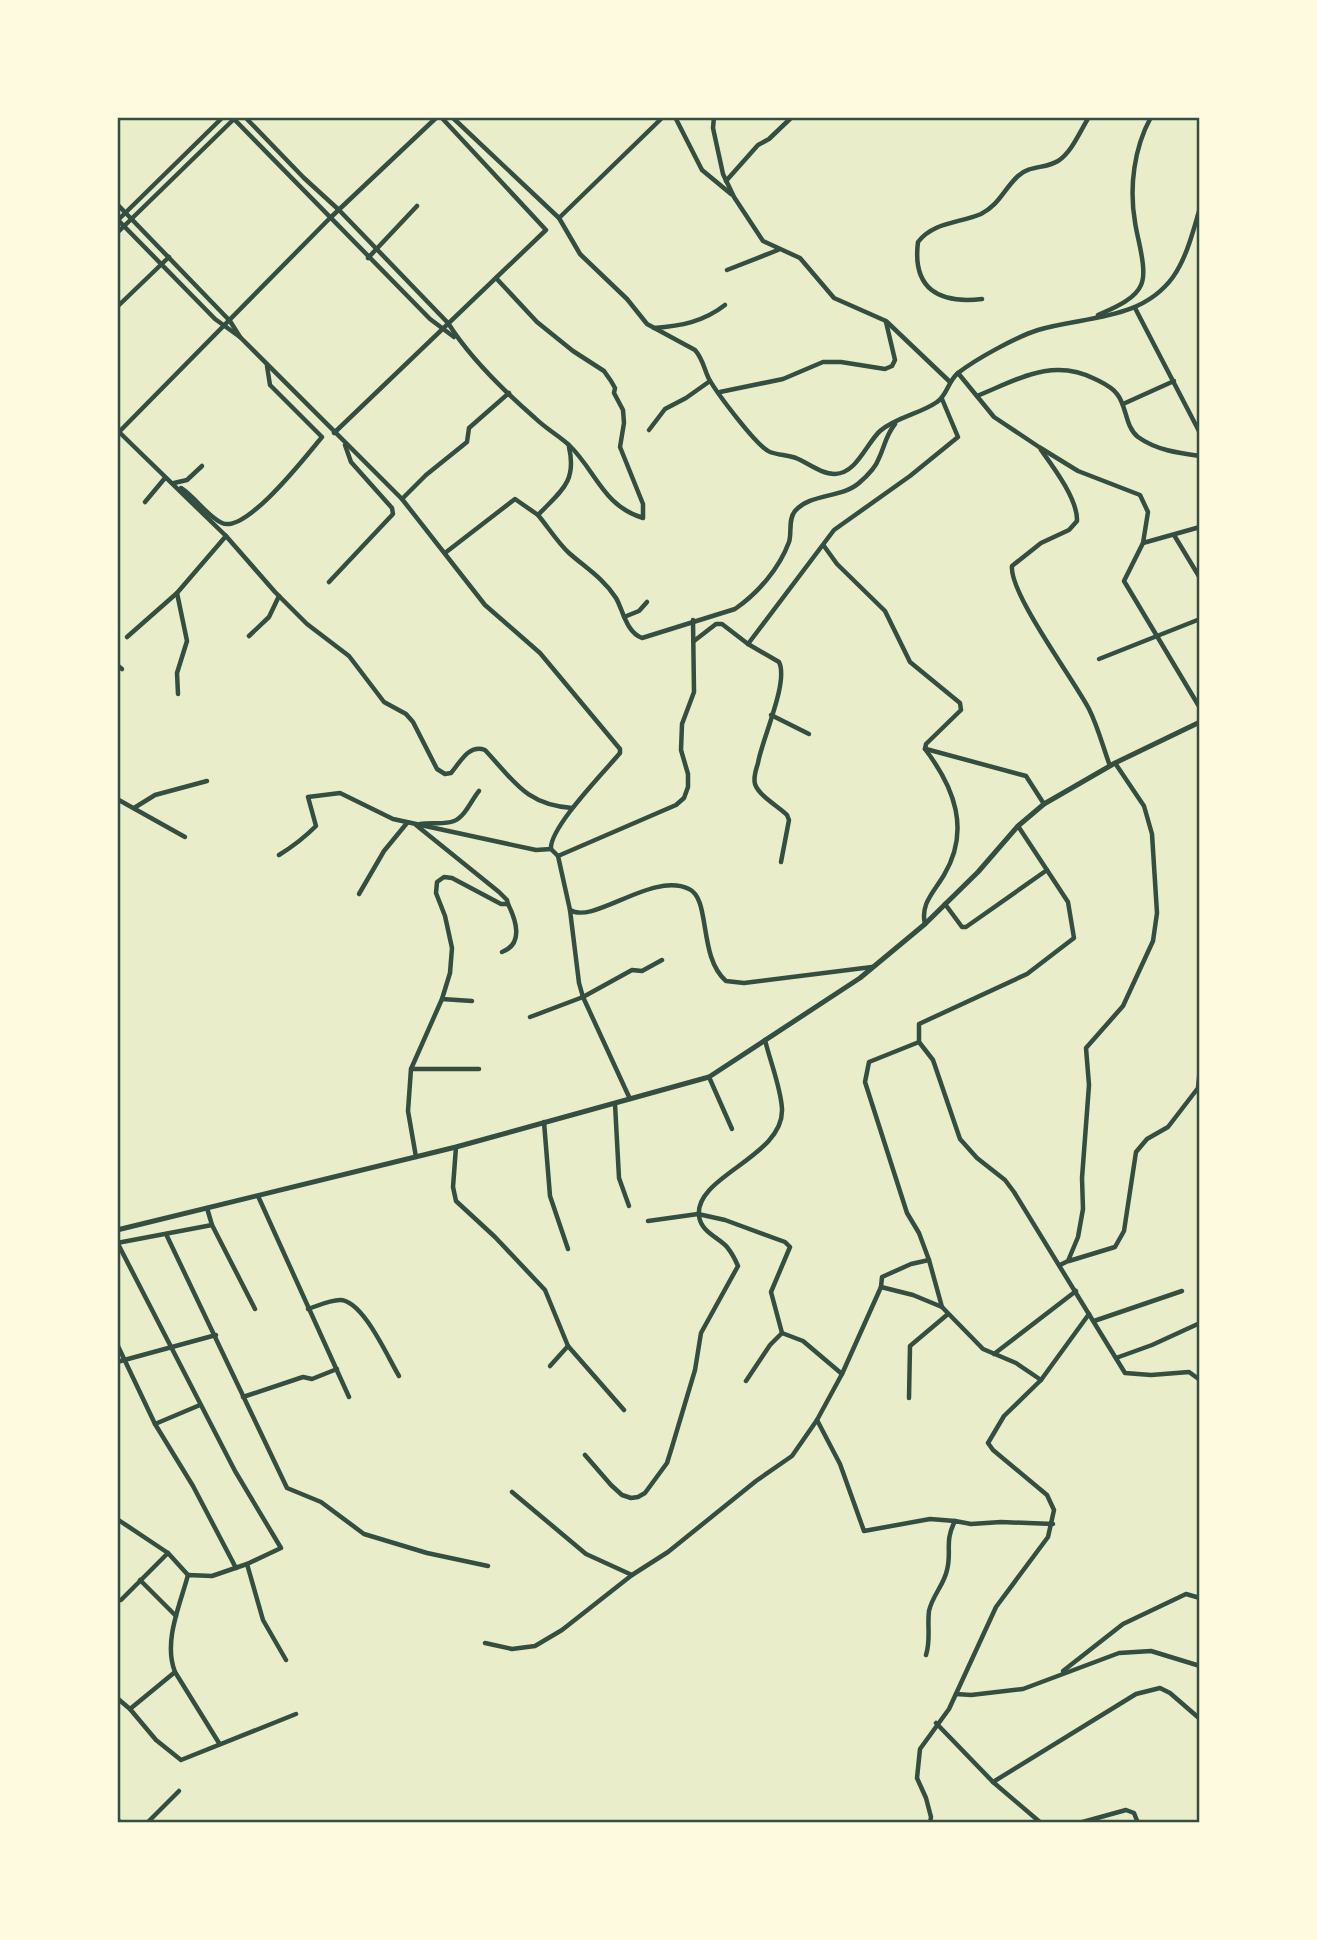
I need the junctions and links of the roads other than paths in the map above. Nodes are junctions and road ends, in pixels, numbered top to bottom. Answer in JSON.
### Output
{"nodes":[{"id":1,"x":223,"y":117,"type":"edge"},
{"id":2,"x":245,"y":117,"type":"edge"},
{"id":3,"x":439,"y":117,"type":"edge"},
{"id":4,"x":452,"y":117,"type":"edge"},
{"id":5,"x":663,"y":117,"type":"edge"},
{"id":6,"x":675,"y":117,"type":"edge"},
{"id":7,"x":714,"y":117,"type":"edge"},
{"id":8,"x":792,"y":117,"type":"edge"},
{"id":9,"x":1089,"y":117,"type":"edge"},
{"id":10,"x":1151,"y":117,"type":"edge"},
{"id":11,"x":234,"y":118,"type":"edge"},
{"id":12,"x":726,"y":181,"type":"junction"},
{"id":13,"x":734,"y":197,"type":"junction"},
{"id":14,"x":117,"y":204,"type":"edge"},
{"id":15,"x":417,"y":206,"type":"dead end"},
{"id":16,"x":1200,"y":208,"type":"edge"},
{"id":17,"x":339,"y":210,"type":"junction"},
{"id":18,"x":125,"y":212,"type":"junction"},
{"id":19,"x":559,"y":218,"type":"junction"},
{"id":20,"x":118,"y":219,"type":"edge"},
{"id":21,"x":132,"y":219,"type":"junction"},
{"id":22,"x":329,"y":219,"type":"junction"},
{"id":23,"x":124,"y":226,"type":"junction"},
{"id":24,"x":117,"y":233,"type":"edge"},
{"id":25,"x":375,"y":249,"type":"junction"},
{"id":26,"x":779,"y":249,"type":"junction"},
{"id":27,"x":169,"y":257,"type":"junction"},
{"id":28,"x":368,"y":258,"type":"junction"},
{"id":29,"x":161,"y":264,"type":"junction"},
{"id":30,"x":727,"y":270,"type":"dead end"},
{"id":31,"x":496,"y":278,"type":"junction"},
{"id":32,"x":982,"y":299,"type":"dead end"},
{"id":33,"x":724,"y":304,"type":"dead end"},
{"id":34,"x":117,"y":307,"type":"edge"},
{"id":35,"x":1135,"y":308,"type":"junction"},
{"id":36,"x":1091,"y":319,"type":"junction"},
{"id":37,"x":230,"y":321,"type":"junction"},
{"id":38,"x":886,"y":321,"type":"junction"},
{"id":39,"x":448,"y":323,"type":"junction"},
{"id":40,"x":224,"y":327,"type":"junction"},
{"id":41,"x":654,"y":328,"type":"junction"},
{"id":42,"x":442,"y":329,"type":"junction"},
{"id":43,"x":240,"y":337,"type":"junction"},
{"id":44,"x":458,"y":339,"type":"junction"},
{"id":45,"x":267,"y":363,"type":"junction"},
{"id":46,"x":958,"y":373,"type":"junction"},
{"id":47,"x":710,"y":381,"type":"junction"},
{"id":48,"x":949,"y":381,"type":"junction"},
{"id":49,"x":1174,"y":381,"type":"junction"},
{"id":50,"x":720,"y":392,"type":"junction"},
{"id":51,"x":509,"y":393,"type":"junction"},
{"id":52,"x":977,"y":396,"type":"junction"},
{"id":53,"x":942,"y":399,"type":"junction"},
{"id":54,"x":1123,"y":404,"type":"junction"},
{"id":55,"x":898,"y":421,"type":"junction"},
{"id":56,"x":649,"y":430,"type":"dead end"},
{"id":57,"x":118,"y":431,"type":"edge"},
{"id":58,"x":334,"y":433,"type":"junction"},
{"id":59,"x":1200,"y":433,"type":"edge"},
{"id":60,"x":343,"y":441,"type":"junction"},
{"id":61,"x":569,"y":445,"type":"junction"},
{"id":62,"x":1039,"y":447,"type":"junction"},
{"id":63,"x":1200,"y":456,"type":"edge"},
{"id":64,"x":202,"y":466,"type":"dead end"},
{"id":65,"x":165,"y":478,"type":"junction"},
{"id":66,"x":174,"y":483,"type":"junction"},
{"id":67,"x":402,"y":499,"type":"junction"},
{"id":68,"x":145,"y":502,"type":"dead end"},
{"id":69,"x":538,"y":515,"type":"junction"},
{"id":70,"x":1200,"y":527,"type":"edge"},
{"id":71,"x":1174,"y":535,"type":"junction"},
{"id":72,"x":226,"y":536,"type":"junction"},
{"id":73,"x":1143,"y":543,"type":"junction"},
{"id":74,"x":824,"y":545,"type":"junction"},
{"id":75,"x":444,"y":553,"type":"junction"},
{"id":76,"x":1200,"y":578,"type":"edge"},
{"id":77,"x":329,"y":582,"type":"dead end"},
{"id":78,"x":177,"y":593,"type":"junction"},
{"id":79,"x":279,"y":596,"type":"junction"},
{"id":80,"x":647,"y":602,"type":"dead end"},
{"id":81,"x":624,"y":617,"type":"junction"},
{"id":82,"x":693,"y":620,"type":"junction"},
{"id":83,"x":1200,"y":620,"type":"edge"},
{"id":84,"x":249,"y":636,"type":"dead end"},
{"id":85,"x":127,"y":637,"type":"dead end"},
{"id":86,"x":1157,"y":637,"type":"junction"},
{"id":87,"x":694,"y":642,"type":"junction"},
{"id":88,"x":748,"y":645,"type":"junction"},
{"id":89,"x":1099,"y":659,"type":"dead end"},
{"id":90,"x":177,"y":694,"type":"dead end"},
{"id":91,"x":1200,"y":708,"type":"edge"},
{"id":92,"x":771,"y":715,"type":"junction"},
{"id":93,"x":1200,"y":722,"type":"edge"},
{"id":94,"x":809,"y":734,"type":"dead end"},
{"id":95,"x":925,"y":749,"type":"junction"},
{"id":96,"x":1113,"y":764,"type":"junction"},
{"id":97,"x":207,"y":781,"type":"dead end"},
{"id":98,"x":479,"y":791,"type":"dead end"},
{"id":99,"x":117,"y":799,"type":"edge"},
{"id":100,"x":1044,"y":804,"type":"junction"},
{"id":101,"x":134,"y":808,"type":"junction"},
{"id":102,"x":572,"y":808,"type":"junction"},
{"id":103,"x":407,"y":823,"type":"junction"},
{"id":104,"x":416,"y":825,"type":"junction"},
{"id":105,"x":1018,"y":826,"type":"junction"},
{"id":106,"x":185,"y":837,"type":"dead end"},
{"id":107,"x":551,"y":849,"type":"junction"},
{"id":108,"x":279,"y":855,"type":"dead end"},
{"id":109,"x":558,"y":856,"type":"junction"},
{"id":110,"x":781,"y":863,"type":"dead end"},
{"id":111,"x":1047,"y":870,"type":"junction"},
{"id":112,"x":359,"y":894,"type":"dead end"},
{"id":113,"x":508,"y":904,"type":"junction"},
{"id":114,"x":945,"y":904,"type":"junction"},
{"id":115,"x":570,"y":910,"type":"junction"},
{"id":116,"x":925,"y":924,"type":"junction"},
{"id":117,"x":502,"y":952,"type":"dead end"},
{"id":118,"x":662,"y":960,"type":"dead end"},
{"id":119,"x":872,"y":967,"type":"junction"},
{"id":120,"x":583,"y":997,"type":"junction"},
{"id":121,"x":442,"y":999,"type":"junction"},
{"id":122,"x":472,"y":1001,"type":"dead end"},
{"id":123,"x":530,"y":1017,"type":"dead end"},
{"id":124,"x":765,"y":1040,"type":"junction"},
{"id":125,"x":919,"y":1042,"type":"junction"},
{"id":126,"x":1200,"y":1067,"type":"edge"},
{"id":127,"x":411,"y":1069,"type":"junction"},
{"id":128,"x":479,"y":1069,"type":"dead end"},
{"id":129,"x":709,"y":1077,"type":"junction"},
{"id":130,"x":630,"y":1099,"type":"junction"},
{"id":131,"x":615,"y":1104,"type":"junction"},
{"id":132,"x":544,"y":1121,"type":"junction"},
{"id":133,"x":732,"y":1129,"type":"dead end"},
{"id":134,"x":456,"y":1147,"type":"junction"},
{"id":135,"x":416,"y":1157,"type":"junction"},
{"id":136,"x":258,"y":1196,"type":"junction"},
{"id":137,"x":629,"y":1206,"type":"dead end"},
{"id":138,"x":207,"y":1208,"type":"junction"},
{"id":139,"x":698,"y":1214,"type":"junction"},
{"id":140,"x":648,"y":1221,"type":"dead end"},
{"id":141,"x":212,"y":1225,"type":"junction"},
{"id":142,"x":117,"y":1230,"type":"edge"},
{"id":143,"x":166,"y":1234,"type":"junction"},
{"id":144,"x":118,"y":1242,"type":"edge"},
{"id":145,"x":568,"y":1249,"type":"dead end"},
{"id":146,"x":929,"y":1260,"type":"junction"},
{"id":147,"x":1068,"y":1261,"type":"junction"},
{"id":148,"x":1059,"y":1265,"type":"junction"},
{"id":149,"x":881,"y":1287,"type":"junction"},
{"id":150,"x":1076,"y":1291,"type":"junction"},
{"id":151,"x":1182,"y":1291,"type":"dead end"},
{"id":152,"x":942,"y":1307,"type":"junction"},
{"id":153,"x":256,"y":1309,"type":"dead end"},
{"id":154,"x":307,"y":1309,"type":"junction"},
{"id":155,"x":948,"y":1314,"type":"junction"},
{"id":156,"x":1089,"y":1314,"type":"junction"},
{"id":157,"x":1094,"y":1321,"type":"junction"},
{"id":158,"x":1200,"y":1323,"type":"edge"},
{"id":159,"x":782,"y":1333,"type":"junction"},
{"id":160,"x":216,"y":1335,"type":"junction"},
{"id":161,"x":117,"y":1343,"type":"edge"},
{"id":162,"x":568,"y":1346,"type":"junction"},
{"id":163,"x":171,"y":1348,"type":"junction"},
{"id":164,"x":994,"y":1354,"type":"junction"},
{"id":165,"x":1116,"y":1358,"type":"junction"},
{"id":166,"x":126,"y":1360,"type":"junction"},
{"id":167,"x":117,"y":1362,"type":"edge"},
{"id":168,"x":550,"y":1366,"type":"dead end"},
{"id":169,"x":337,"y":1369,"type":"junction"},
{"id":170,"x":842,"y":1374,"type":"junction"},
{"id":171,"x":399,"y":1376,"type":"dead end"},
{"id":172,"x":1041,"y":1380,"type":"junction"},
{"id":173,"x":1200,"y":1380,"type":"edge"},
{"id":174,"x":746,"y":1381,"type":"dead end"},
{"id":175,"x":243,"y":1397,"type":"junction"},
{"id":176,"x":349,"y":1397,"type":"dead end"},
{"id":177,"x":909,"y":1398,"type":"dead end"},
{"id":178,"x":200,"y":1405,"type":"junction"},
{"id":179,"x":624,"y":1410,"type":"dead end"},
{"id":180,"x":817,"y":1420,"type":"junction"},
{"id":181,"x":155,"y":1424,"type":"junction"},
{"id":182,"x":585,"y":1455,"type":"dead end"},
{"id":183,"x":512,"y":1492,"type":"dead end"},
{"id":184,"x":117,"y":1519,"type":"edge"},
{"id":185,"x":955,"y":1521,"type":"junction"},
{"id":186,"x":1053,"y":1524,"type":"junction"},
{"id":187,"x":168,"y":1553,"type":"junction"},
{"id":188,"x":247,"y":1564,"type":"junction"},
{"id":189,"x":488,"y":1566,"type":"dead end"},
{"id":190,"x":236,"y":1568,"type":"junction"},
{"id":191,"x":632,"y":1574,"type":"junction"},
{"id":192,"x":188,"y":1575,"type":"junction"},
{"id":193,"x":140,"y":1580,"type":"junction"},
{"id":194,"x":1200,"y":1598,"type":"edge"},
{"id":195,"x":121,"y":1600,"type":"dead end"},
{"id":196,"x":176,"y":1616,"type":"junction"},
{"id":197,"x":485,"y":1643,"type":"dead end"},
{"id":198,"x":926,"y":1655,"type":"dead end"},
{"id":199,"x":286,"y":1660,"type":"dead end"},
{"id":200,"x":1200,"y":1666,"type":"edge"},
{"id":201,"x":174,"y":1672,"type":"junction"},
{"id":202,"x":1060,"y":1674,"type":"junction"},
{"id":203,"x":956,"y":1694,"type":"junction"},
{"id":204,"x":117,"y":1698,"type":"edge"},
{"id":205,"x":130,"y":1709,"type":"junction"},
{"id":206,"x":296,"y":1714,"type":"dead end"},
{"id":207,"x":1200,"y":1719,"type":"edge"},
{"id":208,"x":936,"y":1723,"type":"junction"},
{"id":209,"x":219,"y":1744,"type":"junction"},
{"id":210,"x":993,"y":1782,"type":"junction"},
{"id":211,"x":179,"y":1791,"type":"dead end"},
{"id":212,"x":117,"y":1818,"type":"edge"},
{"id":213,"x":120,"y":1823,"type":"edge"},
{"id":214,"x":147,"y":1823,"type":"edge"},
{"id":215,"x":930,"y":1823,"type":"edge"},
{"id":216,"x":1041,"y":1823,"type":"edge"},
{"id":217,"x":1080,"y":1823,"type":"edge"},
{"id":218,"x":1138,"y":1823,"type":"edge"}],
"edges":[{"from":1,"to":18,"type":"street"},
{"from":2,"to":17,"type":"street"},
{"from":3,"to":17,"type":"street"},
{"from":3,"to":31,"type":"street"},
{"from":4,"to":19,"type":"street"},
{"from":5,"to":19,"type":"street"},
{"from":6,"to":13,"type":"street"},
{"from":7,"to":12,"type":"street"},
{"from":8,"to":12,"type":"street"},
{"from":9,"to":32,"type":"street"},
{"from":10,"to":36,"type":"street"},
{"from":11,"to":21,"type":"street"},
{"from":11,"to":22,"type":"street"},
{"from":12,"to":13,"type":"street"},
{"from":13,"to":26,"type":"street"},
{"from":14,"to":18,"type":"street"},
{"from":15,"to":25,"type":"street"},
{"from":16,"to":35,"type":"street"},
{"from":17,"to":22,"type":"street"},
{"from":17,"to":25,"type":"street"},
{"from":18,"to":20,"type":"street"},
{"from":18,"to":21,"type":"street"},
{"from":19,"to":41,"type":"street"},
{"from":20,"to":23,"type":"street"},
{"from":21,"to":23,"type":"street"},
{"from":21,"to":27,"type":"street"},
{"from":22,"to":28,"type":"street"},
{"from":22,"to":37,"type":"street"},
{"from":23,"to":24,"type":"street"},
{"from":23,"to":29,"type":"street"},
{"from":25,"to":28,"type":"street"},
{"from":25,"to":39,"type":"street"},
{"from":26,"to":30,"type":"street"},
{"from":26,"to":38,"type":"street"},
{"from":27,"to":29,"type":"street"},
{"from":27,"to":37,"type":"street"},
{"from":28,"to":42,"type":"street"},
{"from":29,"to":34,"type":"street"},
{"from":29,"to":40,"type":"street"},
{"from":31,"to":39,"type":"street"},
{"from":31,"to":61,"type":"street"},
{"from":33,"to":41,"type":"street"},
{"from":35,"to":36,"type":"street"},
{"from":35,"to":49,"type":"street"},
{"from":36,"to":46,"type":"street"},
{"from":37,"to":40,"type":"street"},
{"from":37,"to":43,"type":"street"},
{"from":38,"to":48,"type":"street"},
{"from":38,"to":50,"type":"street"},
{"from":39,"to":42,"type":"street"},
{"from":39,"to":44,"type":"street"},
{"from":40,"to":43,"type":"street"},
{"from":40,"to":57,"type":"street"},
{"from":41,"to":47,"type":"street"},
{"from":42,"to":44,"type":"street"},
{"from":42,"to":58,"type":"street"},
{"from":43,"to":45,"type":"street"},
{"from":44,"to":51,"type":"street"},
{"from":45,"to":58,"type":"street"},
{"from":45,"to":66,"type":"street"},
{"from":46,"to":48,"type":"street"},
{"from":46,"to":52,"type":"street"},
{"from":47,"to":50,"type":"street"},
{"from":47,"to":56,"type":"street"},
{"from":48,"to":53,"type":"street"},
{"from":49,"to":54,"type":"street"},
{"from":49,"to":59,"type":"street"},
{"from":50,"to":55,"type":"street"},
{"from":51,"to":61,"type":"street"},
{"from":51,"to":67,"type":"street"},
{"from":52,"to":54,"type":"street"},
{"from":52,"to":62,"type":"street"},
{"from":53,"to":55,"type":"street"},
{"from":53,"to":74,"type":"street"},
{"from":54,"to":63,"type":"street"},
{"from":55,"to":82,"type":"street"},
{"from":57,"to":65,"type":"street"},
{"from":58,"to":60,"type":"street"},
{"from":60,"to":67,"type":"street"},
{"from":60,"to":77,"type":"street"},
{"from":61,"to":69,"type":"street"},
{"from":62,"to":73,"type":"street"},
{"from":62,"to":96,"type":"street"},
{"from":64,"to":66,"type":"street"},
{"from":65,"to":66,"type":"street"},
{"from":65,"to":68,"type":"street"},
{"from":66,"to":72,"type":"street"},
{"from":67,"to":75,"type":"street"},
{"from":69,"to":75,"type":"street"},
{"from":69,"to":81,"type":"street"},
{"from":70,"to":71,"type":"street"},
{"from":71,"to":73,"type":"street"},
{"from":71,"to":76,"type":"street"},
{"from":72,"to":78,"type":"street"},
{"from":72,"to":79,"type":"street"},
{"from":73,"to":86,"type":"street"},
{"from":74,"to":88,"type":"street"},
{"from":74,"to":95,"type":"street"},
{"from":75,"to":102,"type":"street"},
{"from":78,"to":85,"type":"street"},
{"from":78,"to":90,"type":"street"},
{"from":79,"to":84,"type":"street"},
{"from":79,"to":102,"type":"street"},
{"from":80,"to":81,"type":"street"},
{"from":81,"to":82,"type":"street"},
{"from":82,"to":87,"type":"street"},
{"from":83,"to":86,"type":"street"},
{"from":86,"to":89,"type":"street"},
{"from":86,"to":91,"type":"street"},
{"from":87,"to":88,"type":"street"},
{"from":87,"to":109,"type":"street"},
{"from":88,"to":92,"type":"street"},
{"from":92,"to":94,"type":"street"},
{"from":92,"to":110,"type":"street"},
{"from":93,"to":96,"type":"main road"},
{"from":95,"to":100,"type":"street"},
{"from":95,"to":116,"type":"street"},
{"from":96,"to":100,"type":"main road"},
{"from":96,"to":147,"type":"street"},
{"from":97,"to":101,"type":"street"},
{"from":98,"to":104,"type":"street"},
{"from":99,"to":101,"type":"street"},
{"from":100,"to":105,"type":"main road"},
{"from":101,"to":106,"type":"street"},
{"from":102,"to":107,"type":"street"},
{"from":103,"to":104,"type":"street"},
{"from":103,"to":108,"type":"street"},
{"from":103,"to":112,"type":"street"},
{"from":104,"to":107,"type":"street"},
{"from":104,"to":113,"type":"street"},
{"from":105,"to":111,"type":"street"},
{"from":105,"to":114,"type":"main road"},
{"from":107,"to":109,"type":"street"},
{"from":109,"to":115,"type":"street"},
{"from":111,"to":114,"type":"street"},
{"from":111,"to":125,"type":"street"},
{"from":113,"to":117,"type":"street"},
{"from":113,"to":121,"type":"street"},
{"from":114,"to":116,"type":"main road"},
{"from":115,"to":119,"type":"street"},
{"from":115,"to":120,"type":"street"},
{"from":116,"to":119,"type":"main road"},
{"from":118,"to":120,"type":"street"},
{"from":119,"to":124,"type":"main road"},
{"from":120,"to":123,"type":"street"},
{"from":120,"to":130,"type":"street"},
{"from":121,"to":122,"type":"street"},
{"from":121,"to":127,"type":"street"},
{"from":124,"to":129,"type":"main road"},
{"from":124,"to":139,"type":"street"},
{"from":125,"to":146,"type":"street"},
{"from":125,"to":148,"type":"street"},
{"from":126,"to":147,"type":"street"},
{"from":127,"to":128,"type":"street"},
{"from":127,"to":135,"type":"street"},
{"from":129,"to":130,"type":"main road"},
{"from":129,"to":133,"type":"street"},
{"from":130,"to":131,"type":"main road"},
{"from":131,"to":132,"type":"main road"},
{"from":131,"to":137,"type":"street"},
{"from":132,"to":134,"type":"main road"},
{"from":132,"to":145,"type":"street"},
{"from":134,"to":135,"type":"main road"},
{"from":134,"to":162,"type":"street"},
{"from":135,"to":136,"type":"main road"},
{"from":136,"to":138,"type":"main road"},
{"from":136,"to":154,"type":"street"},
{"from":138,"to":141,"type":"street"},
{"from":138,"to":142,"type":"main road"},
{"from":139,"to":140,"type":"street"},
{"from":139,"to":159,"type":"street"},
{"from":139,"to":182,"type":"street"},
{"from":141,"to":143,"type":"street"},
{"from":141,"to":153,"type":"street"},
{"from":143,"to":144,"type":"street"},
{"from":143,"to":160,"type":"street"},
{"from":144,"to":163,"type":"street"},
{"from":146,"to":149,"type":"street"},
{"from":146,"to":152,"type":"street"},
{"from":147,"to":148,"type":"street"},
{"from":148,"to":150,"type":"street"},
{"from":149,"to":152,"type":"street"},
{"from":149,"to":170,"type":"street"},
{"from":150,"to":156,"type":"street"},
{"from":150,"to":164,"type":"street"},
{"from":151,"to":157,"type":"street"},
{"from":152,"to":155,"type":"street"},
{"from":154,"to":169,"type":"street"},
{"from":154,"to":171,"type":"street"},
{"from":155,"to":164,"type":"street"},
{"from":155,"to":177,"type":"street"},
{"from":156,"to":157,"type":"street"},
{"from":156,"to":172,"type":"street"},
{"from":157,"to":165,"type":"street"},
{"from":158,"to":165,"type":"street"},
{"from":159,"to":170,"type":"street"},
{"from":159,"to":174,"type":"street"},
{"from":160,"to":163,"type":"street"},
{"from":160,"to":175,"type":"street"},
{"from":161,"to":166,"type":"street"},
{"from":162,"to":168,"type":"street"},
{"from":162,"to":179,"type":"street"},
{"from":163,"to":166,"type":"street"},
{"from":163,"to":178,"type":"street"},
{"from":164,"to":172,"type":"street"},
{"from":165,"to":173,"type":"street"},
{"from":166,"to":167,"type":"street"},
{"from":166,"to":181,"type":"street"},
{"from":169,"to":175,"type":"street"},
{"from":169,"to":176,"type":"street"},
{"from":170,"to":180,"type":"street"},
{"from":172,"to":186,"type":"street"},
{"from":175,"to":189,"type":"street"},
{"from":178,"to":181,"type":"street"},
{"from":178,"to":188,"type":"street"},
{"from":180,"to":185,"type":"street"},
{"from":180,"to":191,"type":"street"},
{"from":181,"to":190,"type":"street"},
{"from":183,"to":191,"type":"street"},
{"from":184,"to":187,"type":"street"},
{"from":185,"to":186,"type":"street"},
{"from":185,"to":198,"type":"street"},
{"from":186,"to":203,"type":"street"},
{"from":187,"to":192,"type":"street"},
{"from":187,"to":193,"type":"street"},
{"from":188,"to":190,"type":"street"},
{"from":188,"to":199,"type":"street"},
{"from":190,"to":192,"type":"street"},
{"from":191,"to":197,"type":"street"},
{"from":192,"to":196,"type":"street"},
{"from":193,"to":195,"type":"street"},
{"from":193,"to":196,"type":"street"},
{"from":194,"to":202,"type":"street"},
{"from":196,"to":201,"type":"street"},
{"from":200,"to":202,"type":"street"},
{"from":201,"to":205,"type":"street"},
{"from":201,"to":209,"type":"street"},
{"from":202,"to":203,"type":"street"},
{"from":203,"to":208,"type":"street"},
{"from":204,"to":205,"type":"street"},
{"from":205,"to":209,"type":"street"},
{"from":206,"to":209,"type":"street"},
{"from":207,"to":210,"type":"street"},
{"from":208,"to":210,"type":"street"},
{"from":208,"to":215,"type":"street"},
{"from":210,"to":216,"type":"street"},
{"from":211,"to":214,"type":"street"},
{"from":212,"to":213,"type":"street"},
{"from":217,"to":218,"type":"street"}]}
